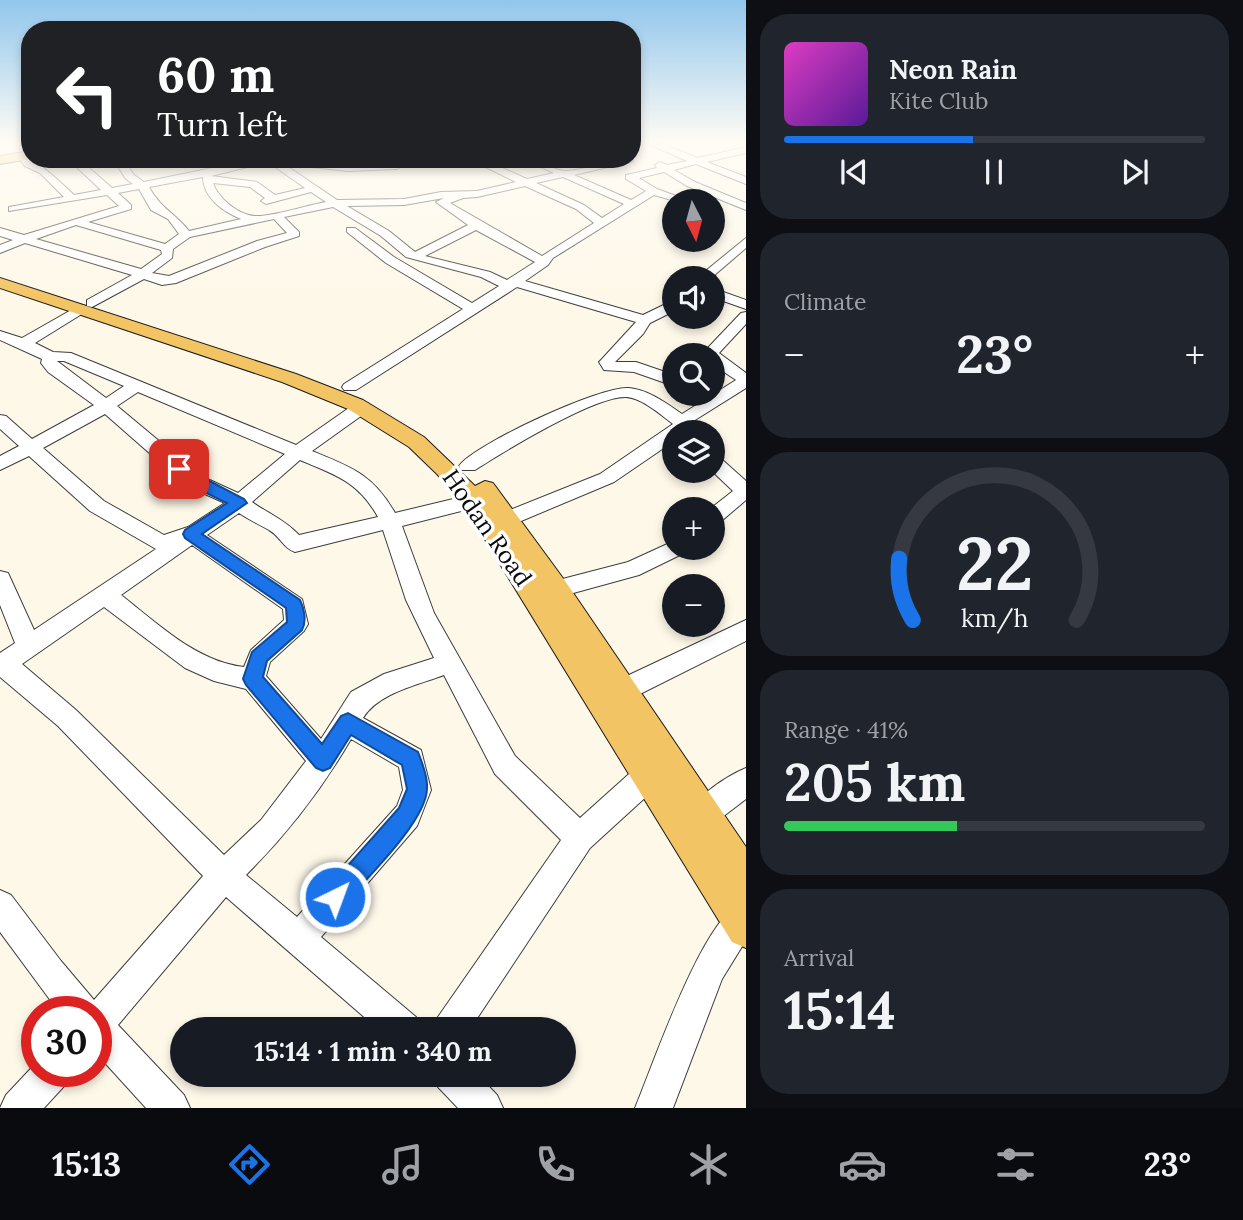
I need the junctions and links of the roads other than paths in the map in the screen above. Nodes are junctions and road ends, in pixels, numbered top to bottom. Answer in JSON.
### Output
{"nodes":[{"id":1,"x":68,"y":195,"type":"edge"},
{"id":2,"x":88,"y":195,"type":"edge"},
{"id":3,"x":112,"y":195,"type":"edge"},
{"id":4,"x":148,"y":195,"type":"edge"},
{"id":5,"x":214,"y":195,"type":"edge"},
{"id":6,"x":264,"y":195,"type":"edge"},
{"id":7,"x":289,"y":195,"type":"edge"},
{"id":8,"x":324,"y":195,"type":"edge"},
{"id":9,"x":447,"y":195,"type":"edge"},
{"id":10,"x":473,"y":195,"type":"edge"},
{"id":11,"x":551,"y":195,"type":"edge"},
{"id":12,"x":611,"y":195,"type":"edge"},
{"id":13,"x":647,"y":195,"type":"edge"},
{"id":14,"x":718,"y":195,"type":"edge"},
{"id":15,"x":4,"y":198,"type":"dead end"},
{"id":16,"x":71,"y":198,"type":"junction"},
{"id":17,"x":335,"y":203,"type":"junction"},
{"id":18,"x":632,"y":204,"type":"junction"},
{"id":19,"x":746,"y":206,"type":"edge"},
{"id":20,"x":13,"y":209,"type":"junction"},
{"id":21,"x":725,"y":211,"type":"edge"},
{"id":22,"x":0,"y":213,"type":"edge"},
{"id":23,"x":746,"y":214,"type":"edge"},
{"id":24,"x":276,"y":215,"type":"junction"},
{"id":25,"x":254,"y":219,"type":"junction"},
{"id":26,"x":79,"y":222,"type":"junction"},
{"id":27,"x":603,"y":224,"type":"junction"},
{"id":28,"x":476,"y":225,"type":"junction"},
{"id":29,"x":351,"y":230,"type":"dead end"},
{"id":30,"x":0,"y":232,"type":"edge"},
{"id":31,"x":186,"y":235,"type":"junction"},
{"id":32,"x":21,"y":239,"type":"junction"},
{"id":33,"x":746,"y":242,"type":"edge"},
{"id":34,"x":167,"y":248,"type":"junction"},
{"id":35,"x":0,"y":249,"type":"edge"},
{"id":36,"x":419,"y":256,"type":"junction"},
{"id":37,"x":544,"y":262,"type":"junction"},
{"id":38,"x":717,"y":266,"type":"edge"},
{"id":39,"x":0,"y":272,"type":"edge"},
{"id":40,"x":143,"y":274,"type":"junction"},
{"id":41,"x":515,"y":282,"type":"junction"},
{"id":42,"x":0,"y":283,"type":"edge"},
{"id":43,"x":725,"y":297,"type":"edge"},
{"id":44,"x":746,"y":305,"type":"edge"},
{"id":45,"x":86,"y":306,"type":"junction"},
{"id":46,"x":472,"y":309,"type":"junction"},
{"id":47,"x":662,"y":312,"type":"edge"},
{"id":48,"x":746,"y":316,"type":"edge"},
{"id":49,"x":644,"y":320,"type":"junction"},
{"id":50,"x":0,"y":335,"type":"edge"},
{"id":51,"x":24,"y":343,"type":"junction"},
{"id":52,"x":50,"y":357,"type":"junction"},
{"id":53,"x":662,"y":377,"type":"edge"},
{"id":54,"x":746,"y":381,"type":"edge"},
{"id":55,"x":725,"y":384,"type":"edge"},
{"id":56,"x":135,"y":386,"type":"junction"},
{"id":57,"x":356,"y":397,"type":"junction"},
{"id":58,"x":106,"y":405,"type":"junction"},
{"id":59,"x":0,"y":420,"type":"edge"},
{"id":60,"x":666,"y":420,"type":"edge"},
{"id":61,"x":686,"y":420,"type":"edge"},
{"id":62,"x":662,"y":441,"type":"edge"},
{"id":63,"x":30,"y":446,"type":"junction"},
{"id":64,"x":298,"y":453,"type":"junction"},
{"id":65,"x":0,"y":464,"type":"edge"},
{"id":66,"x":468,"y":466,"type":"junction"},
{"id":67,"x":725,"y":472,"type":"edge"},
{"id":68,"x":745,"y":491,"type":"edge"},
{"id":69,"x":474,"y":501,"type":"junction"},
{"id":70,"x":239,"y":503,"type":"junction"},
{"id":71,"x":725,"y":507,"type":"edge"},
{"id":72,"x":507,"y":519,"type":"junction"},
{"id":73,"x":392,"y":523,"type":"junction"},
{"id":74,"x":191,"y":534,"type":"junction"},
{"id":75,"x":662,"y":558,"type":"edge"},
{"id":76,"x":0,"y":579,"type":"edge"},
{"id":77,"x":555,"y":589,"type":"junction"},
{"id":78,"x":104,"y":595,"type":"junction"},
{"id":79,"x":746,"y":630,"type":"edge"},
{"id":80,"x":29,"y":647,"type":"junction"},
{"id":81,"x":450,"y":663,"type":"junction"},
{"id":82,"x":2,"y":665,"type":"edge"},
{"id":83,"x":253,"y":679,"type":"junction"},
{"id":84,"x":621,"y":691,"type":"junction"},
{"id":85,"x":348,"y":723,"type":"junction"},
{"id":86,"x":323,"y":761,"type":"junction"},
{"id":87,"x":649,"y":775,"type":"junction"},
{"id":88,"x":746,"y":782,"type":"edge"},
{"id":89,"x":702,"y":815,"type":"junction"},
{"id":90,"x":580,"y":838,"type":"junction"},
{"id":91,"x":225,"y":876,"type":"junction"},
{"id":92,"x":746,"y":880,"type":"edge"},
{"id":93,"x":0,"y":906,"type":"edge"},
{"id":94,"x":743,"y":923,"type":"edge"},
{"id":95,"x":299,"y":938,"type":"junction"},
{"id":96,"x":69,"y":996,"type":"edge"},
{"id":97,"x":112,"y":1007,"type":"edge"},
{"id":98,"x":390,"y":1017,"type":"edge"},
{"id":99,"x":458,"y":1017,"type":"edge"},
{"id":100,"x":112,"y":1043,"type":"edge"},
{"id":101,"x":38,"y":1087,"type":"edge"},
{"id":102,"x":464,"y":1087,"type":"edge"},
{"id":103,"x":19,"y":1108,"type":"edge"},
{"id":104,"x":171,"y":1108,"type":"edge"},
{"id":105,"x":484,"y":1108,"type":"edge"},
{"id":106,"x":654,"y":1108,"type":"edge"}],
"edges":[{"from":1,"to":16,"type":"street"},
{"from":2,"to":16,"type":"street"},
{"from":3,"to":26,"type":"street"},
{"from":4,"to":31,"type":"street"},
{"from":5,"to":25,"type":"street"},
{"from":6,"to":7,"type":"street"},
{"from":8,"to":17,"type":"street"},
{"from":9,"to":17,"type":"street"},
{"from":10,"to":28,"type":"street"},
{"from":11,"to":27,"type":"street"},
{"from":12,"to":18,"type":"street"},
{"from":13,"to":18,"type":"street"},
{"from":14,"to":19,"type":"street"},
{"from":15,"to":20,"type":"street"},
{"from":16,"to":20,"type":"street"},
{"from":17,"to":24,"type":"street"},
{"from":17,"to":36,"type":"street"},
{"from":18,"to":27,"type":"street"},
{"from":20,"to":22,"type":"street"},
{"from":21,"to":23,"type":"street"},
{"from":24,"to":25,"type":"street"},
{"from":24,"to":40,"type":"street"},
{"from":25,"to":31,"type":"street"},
{"from":26,"to":32,"type":"street"},
{"from":26,"to":34,"type":"street"},
{"from":27,"to":37,"type":"street"},
{"from":28,"to":36,"type":"street"},
{"from":28,"to":37,"type":"street"},
{"from":29,"to":46,"type":"street"},
{"from":30,"to":32,"type":"street"},
{"from":31,"to":34,"type":"street"},
{"from":32,"to":35,"type":"street"},
{"from":32,"to":40,"type":"street"},
{"from":33,"to":38,"type":"street"},
{"from":34,"to":40,"type":"street"},
{"from":36,"to":41,"type":"street"},
{"from":37,"to":41,"type":"street"},
{"from":39,"to":45,"type":"main road","name":"Hodan Road"},
{"from":40,"to":45,"type":"street"},
{"from":41,"to":46,"type":"street"},
{"from":41,"to":49,"type":"street"},
{"from":42,"to":45,"type":"main road","name":"Hodan Road"},
{"from":43,"to":44,"type":"street"},
{"from":45,"to":51,"type":"street"},
{"from":45,"to":57,"type":"main road","name":"Hodan Road"},
{"from":46,"to":57,"type":"street"},
{"from":47,"to":49,"type":"street"},
{"from":48,"to":54,"type":"street"},
{"from":49,"to":53,"type":"street"},
{"from":50,"to":51,"type":"street"},
{"from":51,"to":52,"type":"street"},
{"from":52,"to":56,"type":"street"},
{"from":52,"to":58,"type":"street"},
{"from":54,"to":55,"type":"street"},
{"from":54,"to":61,"type":"street"},
{"from":56,"to":58,"type":"street"},
{"from":56,"to":64,"type":"street"},
{"from":57,"to":64,"type":"street"},
{"from":57,"to":66,"type":"main road","name":"Hodan Road"},
{"from":57,"to":69,"type":"main road","name":"Hodan Road"},
{"from":58,"to":63,"type":"street"},
{"from":58,"to":70,"type":"street"},
{"from":59,"to":63,"type":"street"},
{"from":60,"to":66,"type":"street"},
{"from":62,"to":72,"type":"street"},
{"from":63,"to":65,"type":"street"},
{"from":63,"to":74,"type":"street"},
{"from":64,"to":70,"type":"street"},
{"from":64,"to":73,"type":"street"},
{"from":66,"to":72,"type":"main road","name":"Hodan Road"},
{"from":67,"to":68,"type":"street"},
{"from":68,"to":71,"type":"street"},
{"from":69,"to":73,"type":"street"},
{"from":69,"to":87,"type":"main road","name":"Hodan Road"},
{"from":70,"to":73,"type":"street"},
{"from":70,"to":74,"type":"street"},
{"from":72,"to":77,"type":"main road","name":"Hodan Road"},
{"from":73,"to":81,"type":"street"},
{"from":74,"to":78,"type":"street"},
{"from":74,"to":83,"type":"street"},
{"from":75,"to":77,"type":"street"},
{"from":76,"to":80,"type":"street"},
{"from":77,"to":84,"type":"main road","name":"Hodan Road"},
{"from":78,"to":80,"type":"street"},
{"from":78,"to":83,"type":"street"},
{"from":79,"to":84,"type":"street"},
{"from":80,"to":82,"type":"street"},
{"from":81,"to":85,"type":"street"},
{"from":81,"to":90,"type":"street"},
{"from":82,"to":91,"type":"street"},
{"from":83,"to":86,"type":"street"},
{"from":84,"to":89,"type":"main road","name":"Hodan Road"},
{"from":85,"to":86,"type":"street"},
{"from":85,"to":95,"type":"street"},
{"from":86,"to":91,"type":"street"},
{"from":87,"to":90,"type":"street"},
{"from":87,"to":94,"type":"main road","name":"Hodan Road"},
{"from":88,"to":89,"type":"street"},
{"from":89,"to":92,"type":"main road","name":"Hodan Road"},
{"from":90,"to":99,"type":"street"},
{"from":91,"to":95,"type":"street"},
{"from":91,"to":97,"type":"street"},
{"from":93,"to":96,"type":"street"},
{"from":94,"to":106,"type":"street"},
{"from":95,"to":98,"type":"street"},
{"from":100,"to":104,"type":"street"},
{"from":101,"to":103,"type":"street"},
{"from":102,"to":105,"type":"street"}]}
